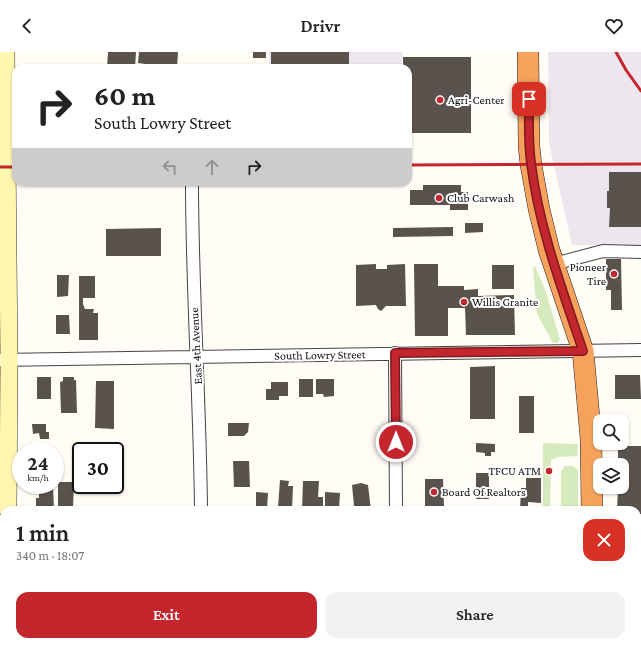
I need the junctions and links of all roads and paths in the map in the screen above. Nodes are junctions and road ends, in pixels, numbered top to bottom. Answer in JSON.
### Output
{"nodes":[{"id":1,"x":6,"y":52,"type":"edge"},
{"id":2,"x":528,"y":52,"type":"edge"},
{"id":3,"x":192,"y":186,"type":"edge"},
{"id":4,"x":641,"y":252,"type":"edge"},
{"id":5,"x":554,"y":264,"type":"junction"},
{"id":6,"x":641,"y":350,"type":"edge"},
{"id":7,"x":583,"y":351,"type":"junction"},
{"id":8,"x":395,"y":353,"type":"junction"},
{"id":9,"x":197,"y":358,"type":"junction"},
{"id":10,"x":5,"y":360,"type":"edge"},
{"id":11,"x":8,"y":506,"type":"edge"},
{"id":12,"x":201,"y":506,"type":"edge"},
{"id":13,"x":396,"y":506,"type":"edge"},
{"id":14,"x":592,"y":506,"type":"edge"}],
"edges":[{"from":1,"to":10,"type":"street"},
{"from":2,"to":5,"type":"highway"},
{"from":3,"to":9,"type":"street","name":"East 4th Avenue"},
{"from":4,"to":5,"type":"street"},
{"from":5,"to":7,"type":"highway"},
{"from":6,"to":7,"type":"street","name":"South Lowry Street"},
{"from":7,"to":8,"type":"street","name":"South Lowry Street"},
{"from":7,"to":14,"type":"highway"},
{"from":8,"to":9,"type":"street","name":"South Lowry Street"},
{"from":8,"to":13,"type":"street"},
{"from":9,"to":10,"type":"street","name":"South Lowry Street"},
{"from":9,"to":12,"type":"street","name":"East 4th Avenue"},
{"from":10,"to":11,"type":"street"}]}
